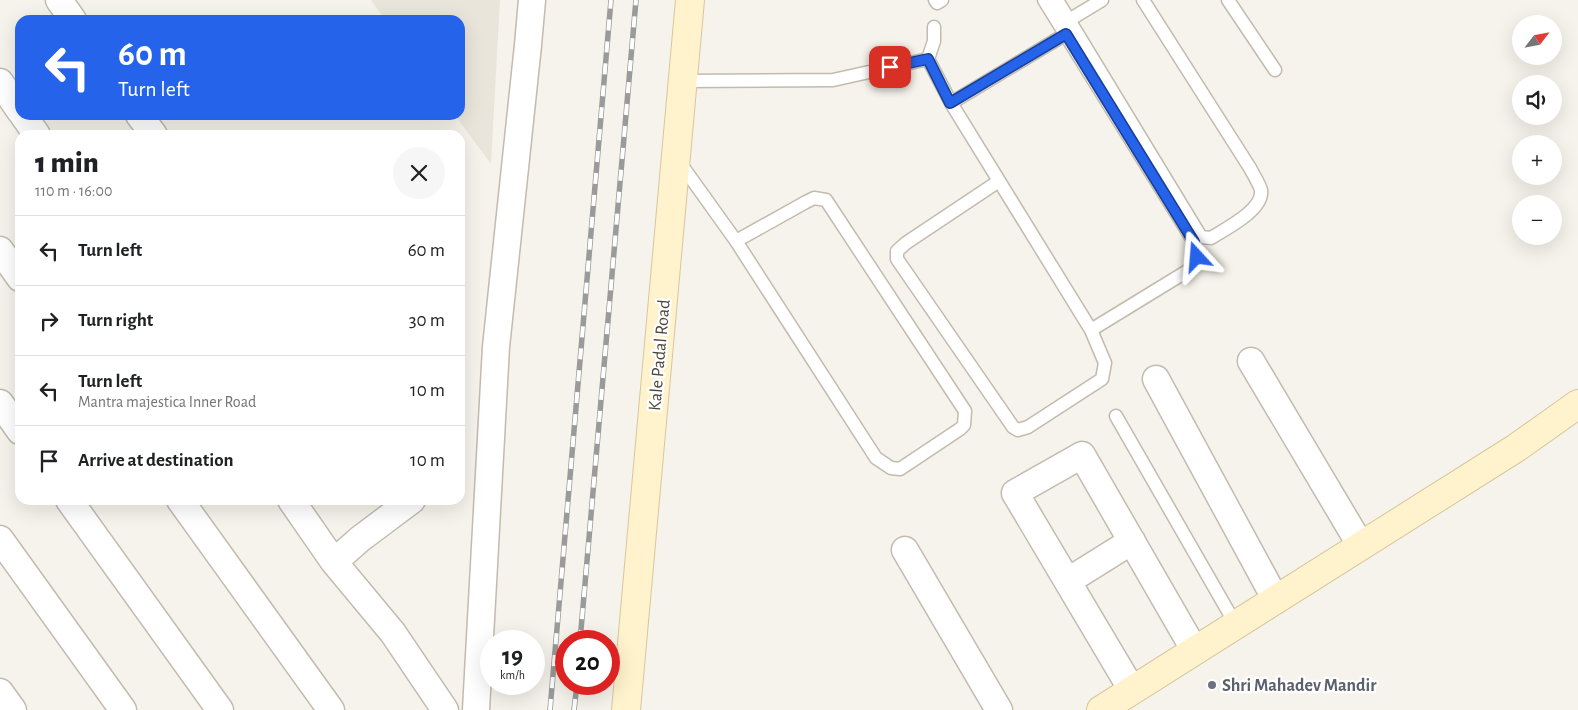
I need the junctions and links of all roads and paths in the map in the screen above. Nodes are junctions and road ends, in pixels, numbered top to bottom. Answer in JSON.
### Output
{"nodes":[{"id":1,"x":59,"y":0,"type":"edge"},
{"id":2,"x":532,"y":0,"type":"edge"},
{"id":3,"x":690,"y":0,"type":"edge"},
{"id":4,"x":935,"y":0,"type":"edge"},
{"id":5,"x":942,"y":0,"type":"edge"},
{"id":6,"x":1044,"y":0,"type":"edge"},
{"id":7,"x":1057,"y":0,"type":"edge"},
{"id":8,"x":1102,"y":0,"type":"edge"},
{"id":9,"x":1143,"y":0,"type":"edge"},
{"id":10,"x":1228,"y":0,"type":"edge"},
{"id":11,"x":70,"y":15,"type":"edge"},
{"id":12,"x":1069,"y":20,"type":"junction"},
{"id":13,"x":934,"y":27,"type":"dead end"},
{"id":14,"x":1066,"y":34,"type":"junction"},
{"id":15,"x":928,"y":59,"type":"junction"},
{"id":16,"x":1275,"y":70,"type":"dead end"},
{"id":17,"x":684,"y":81,"type":"junction"},
{"id":18,"x":0,"y":82,"type":"edge"},
{"id":19,"x":950,"y":103,"type":"junction"},
{"id":20,"x":15,"y":104,"type":"edge"},
{"id":21,"x":677,"y":158,"type":"junction"},
{"id":22,"x":999,"y":181,"type":"junction"},
{"id":23,"x":736,"y":241,"type":"junction"},
{"id":24,"x":0,"y":250,"type":"edge"},
{"id":25,"x":15,"y":271,"type":"edge"},
{"id":26,"x":1091,"y":330,"type":"junction"},
{"id":27,"x":1251,"y":361,"type":"dead end"},
{"id":28,"x":1156,"y":379,"type":"dead end"},
{"id":29,"x":0,"y":403,"type":"edge"},
{"id":30,"x":1578,"y":404,"type":"edge"},
{"id":31,"x":1116,"y":416,"type":"dead end"},
{"id":32,"x":15,"y":424,"type":"edge"},
{"id":33,"x":74,"y":505,"type":"edge"},
{"id":34,"x":184,"y":505,"type":"edge"},
{"id":35,"x":294,"y":505,"type":"edge"},
{"id":36,"x":405,"y":505,"type":"edge"},
{"id":37,"x":0,"y":539,"type":"edge"},
{"id":38,"x":1132,"y":541,"type":"junction"},
{"id":39,"x":1362,"y":546,"type":"junction"},
{"id":40,"x":905,"y":550,"type":"dead end"},
{"id":41,"x":334,"y":562,"type":"junction"},
{"id":42,"x":1068,"y":582,"type":"junction"},
{"id":43,"x":1276,"y":600,"type":"junction"},
{"id":44,"x":1236,"y":625,"type":"junction"},
{"id":45,"x":1195,"y":651,"type":"junction"},
{"id":46,"x":1132,"y":690,"type":"junction"},
{"id":47,"x":0,"y":692,"type":"edge"},
{"id":48,"x":13,"y":710,"type":"edge"},
{"id":49,"x":123,"y":710,"type":"edge"},
{"id":50,"x":220,"y":710,"type":"edge"},
{"id":51,"x":331,"y":710,"type":"edge"},
{"id":52,"x":444,"y":710,"type":"edge"},
{"id":53,"x":476,"y":710,"type":"edge"},
{"id":54,"x":626,"y":710,"type":"edge"},
{"id":55,"x":999,"y":710,"type":"edge"},
{"id":56,"x":1101,"y":710,"type":"edge"}],
"edges":[{"from":1,"to":11,"type":"street"},
{"from":2,"to":53,"type":"street"},
{"from":3,"to":17,"type":"street","name":"Kale Padal Road"},
{"from":4,"to":5,"type":"lane"},
{"from":6,"to":14,"type":"lane"},
{"from":7,"to":12,"type":"lane"},
{"from":8,"to":12,"type":"lane"},
{"from":9,"to":12,"type":"lane"},
{"from":10,"to":16,"type":"lane"},
{"from":13,"to":15,"type":"lane"},
{"from":14,"to":19,"type":"lane"},
{"from":14,"to":26,"type":"lane"},
{"from":15,"to":17,"type":"lane"},
{"from":15,"to":19,"type":"lane"},
{"from":17,"to":21,"type":"street","name":"Kale Padal Road"},
{"from":18,"to":20,"type":"street"},
{"from":19,"to":22,"type":"lane"},
{"from":21,"to":23,"type":"lane"},
{"from":21,"to":54,"type":"street","name":"Kale Padal Road"},
{"from":22,"to":26,"type":"lane"},
{"from":22,"to":26,"type":"lane"},
{"from":23,"to":23,"type":"lane"},
{"from":24,"to":25,"type":"street"},
{"from":27,"to":39,"type":"street"},
{"from":28,"to":43,"type":"street"},
{"from":29,"to":32,"type":"street"},
{"from":30,"to":39,"type":"street"},
{"from":31,"to":44,"type":"lane"},
{"from":33,"to":50,"type":"street"},
{"from":34,"to":51,"type":"street"},
{"from":35,"to":41,"type":"street"},
{"from":36,"to":41,"type":"street"},
{"from":37,"to":49,"type":"street"},
{"from":38,"to":42,"type":"street"},
{"from":38,"to":42,"type":"street"},
{"from":38,"to":45,"type":"street"},
{"from":39,"to":43,"type":"street"},
{"from":40,"to":55,"type":"street"},
{"from":41,"to":52,"type":"street"},
{"from":42,"to":46,"type":"street"},
{"from":43,"to":44,"type":"street"},
{"from":44,"to":45,"type":"street"},
{"from":45,"to":46,"type":"street"},
{"from":46,"to":56,"type":"street"},
{"from":47,"to":48,"type":"street"}]}
